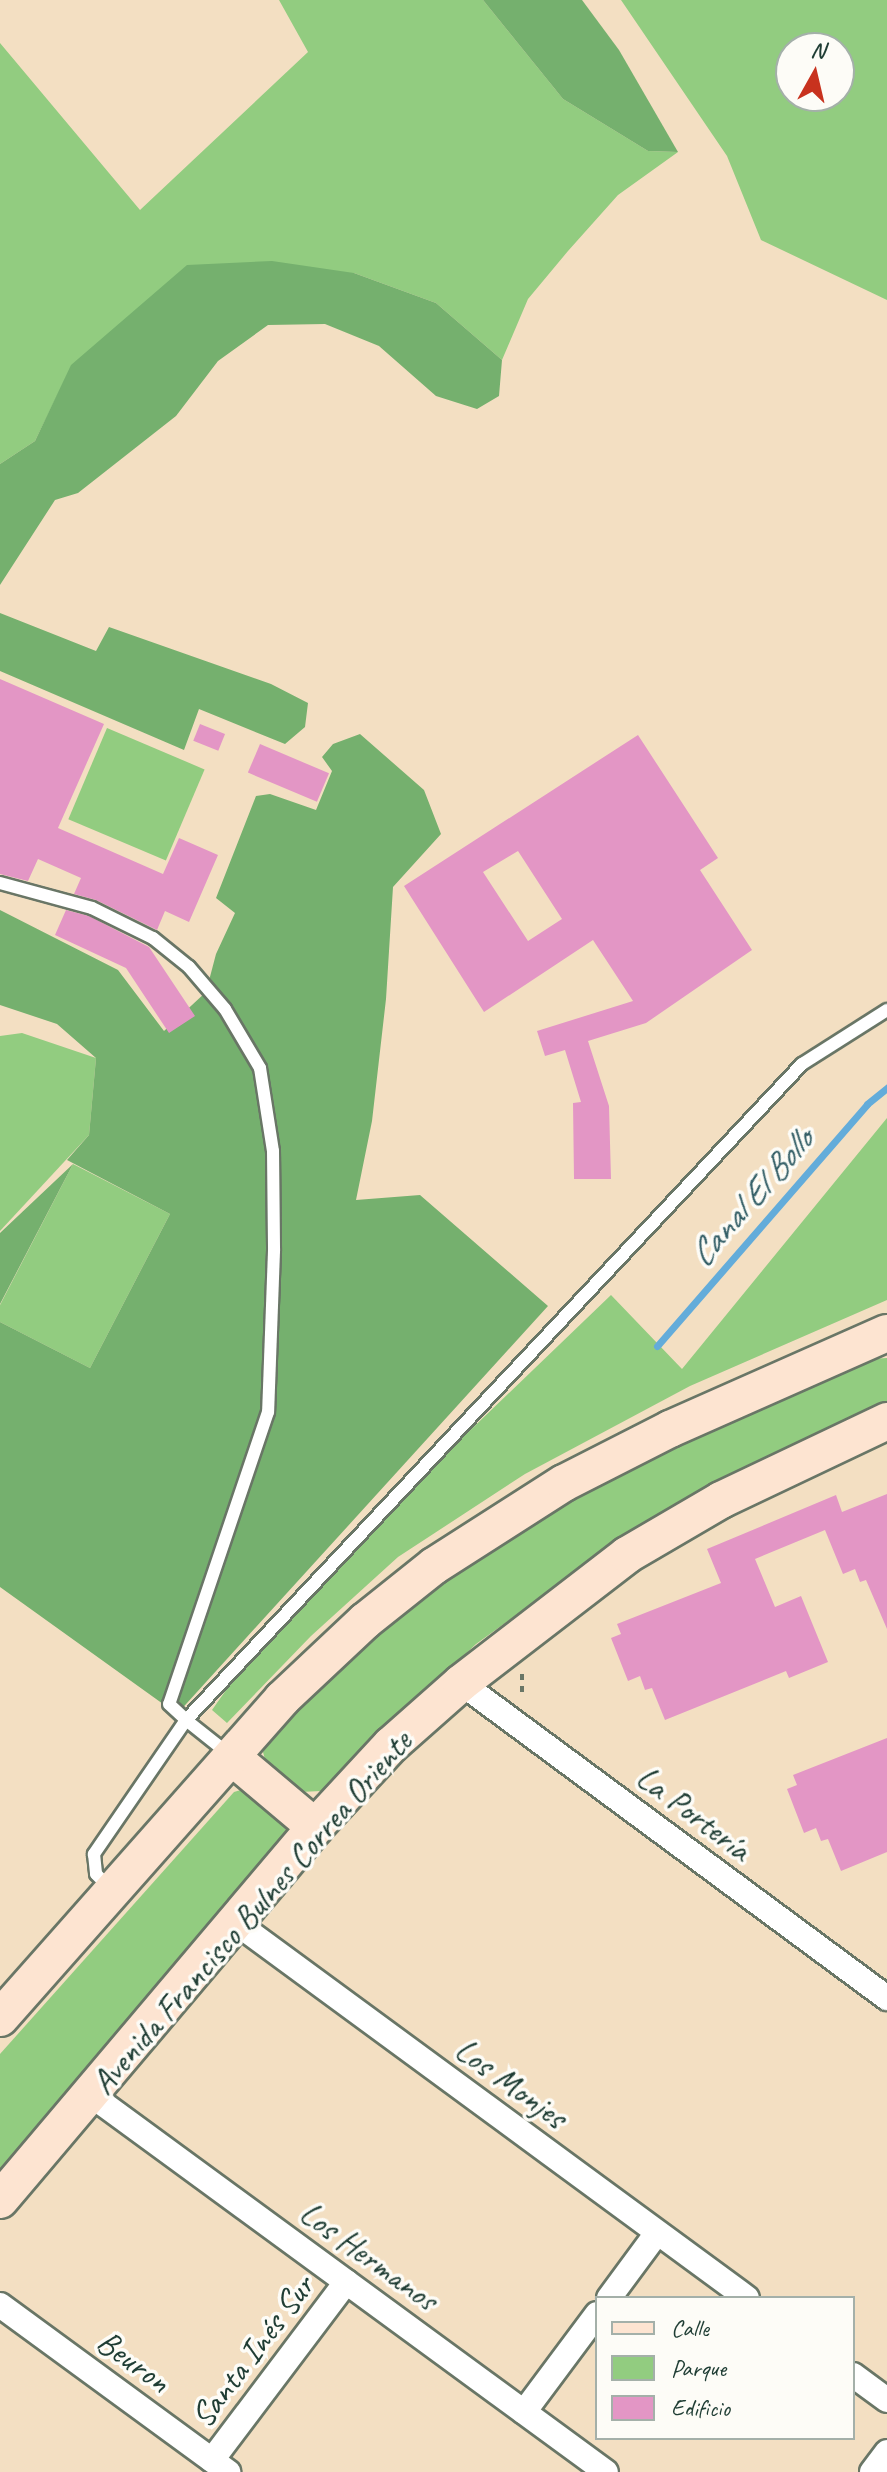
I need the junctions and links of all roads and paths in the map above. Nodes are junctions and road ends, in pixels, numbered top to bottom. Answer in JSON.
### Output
{"nodes":[{"id":1,"x":0,"y":883,"type":"edge"},
{"id":2,"x":887,"y":1010,"type":"edge"},
{"id":3,"x":887,"y":1333,"type":"edge"},
{"id":4,"x":887,"y":1421,"type":"edge"},
{"id":5,"x":531,"y":1664,"type":"dead end"},
{"id":6,"x":461,"y":1683,"type":"junction"},
{"id":7,"x":511,"y":1719,"type":"junction"},
{"id":8,"x":186,"y":1720,"type":"junction"},
{"id":9,"x":232,"y":1757,"type":"junction"},
{"id":10,"x":315,"y":1827,"type":"junction"},
{"id":11,"x":112,"y":1891,"type":"junction"},
{"id":12,"x":235,"y":1922,"type":"junction"},
{"id":13,"x":882,"y":1986,"type":"edge"},
{"id":14,"x":0,"y":2018,"type":"edge"},
{"id":15,"x":91,"y":2095,"type":"junction"},
{"id":16,"x":0,"y":2200,"type":"edge"},
{"id":17,"x":657,"y":2233,"type":"junction"},
{"id":18,"x":346,"y":2282,"type":"junction"},
{"id":19,"x":610,"y":2296,"type":"edge"},
{"id":20,"x":744,"y":2296,"type":"edge"},
{"id":21,"x":0,"y":2305,"type":"edge"},
{"id":22,"x":595,"y":2317,"type":"edge"},
{"id":23,"x":855,"y":2376,"type":"edge"},
{"id":24,"x":887,"y":2400,"type":"edge"},
{"id":25,"x":524,"y":2412,"type":"junction"},
{"id":26,"x":887,"y":2452,"type":"edge"},
{"id":27,"x":220,"y":2466,"type":"edge"},
{"id":28,"x":606,"y":2472,"type":"edge"},
{"id":29,"x":872,"y":2472,"type":"edge"}],
"edges":[{"from":1,"to":8,"type":"lane"},
{"from":2,"to":8,"type":"lane"},
{"from":3,"to":9,"type":"street"},
{"from":4,"to":6,"type":"street","name":"Avenida Francisco Bulnes Correa Oriente"},
{"from":5,"to":7,"type":"path"},
{"from":6,"to":7,"type":"street","name":"La Portería"},
{"from":6,"to":10,"type":"street","name":"Avenida Francisco Bulnes Correa Oriente"},
{"from":7,"to":13,"type":"street","name":"La Portería"},
{"from":8,"to":9,"type":"lane"},
{"from":8,"to":11,"type":"lane"},
{"from":9,"to":10,"type":"street"},
{"from":9,"to":11,"type":"street"},
{"from":10,"to":12,"type":"street","name":"Avenida Francisco Bulnes Correa Oriente"},
{"from":11,"to":14,"type":"street"},
{"from":12,"to":15,"type":"street","name":"Avenida Francisco Bulnes Correa Oriente"},
{"from":12,"to":17,"type":"street","name":"Los Monjes"},
{"from":15,"to":16,"type":"street","name":"Avenida Francisco Bulnes Correa Oriente"},
{"from":15,"to":18,"type":"street","name":"Los Hermanos"},
{"from":17,"to":19,"type":"street"},
{"from":17,"to":20,"type":"street","name":"Los Monjes"},
{"from":18,"to":25,"type":"street","name":"Los Hermanos"},
{"from":18,"to":27,"type":"street","name":"Santa Inés Sur"},
{"from":21,"to":27,"type":"street","name":"Beuron"},
{"from":22,"to":25,"type":"street"},
{"from":23,"to":24,"type":"street"},
{"from":25,"to":28,"type":"street","name":"Los Hermanos"},
{"from":26,"to":29,"type":"street"}]}
